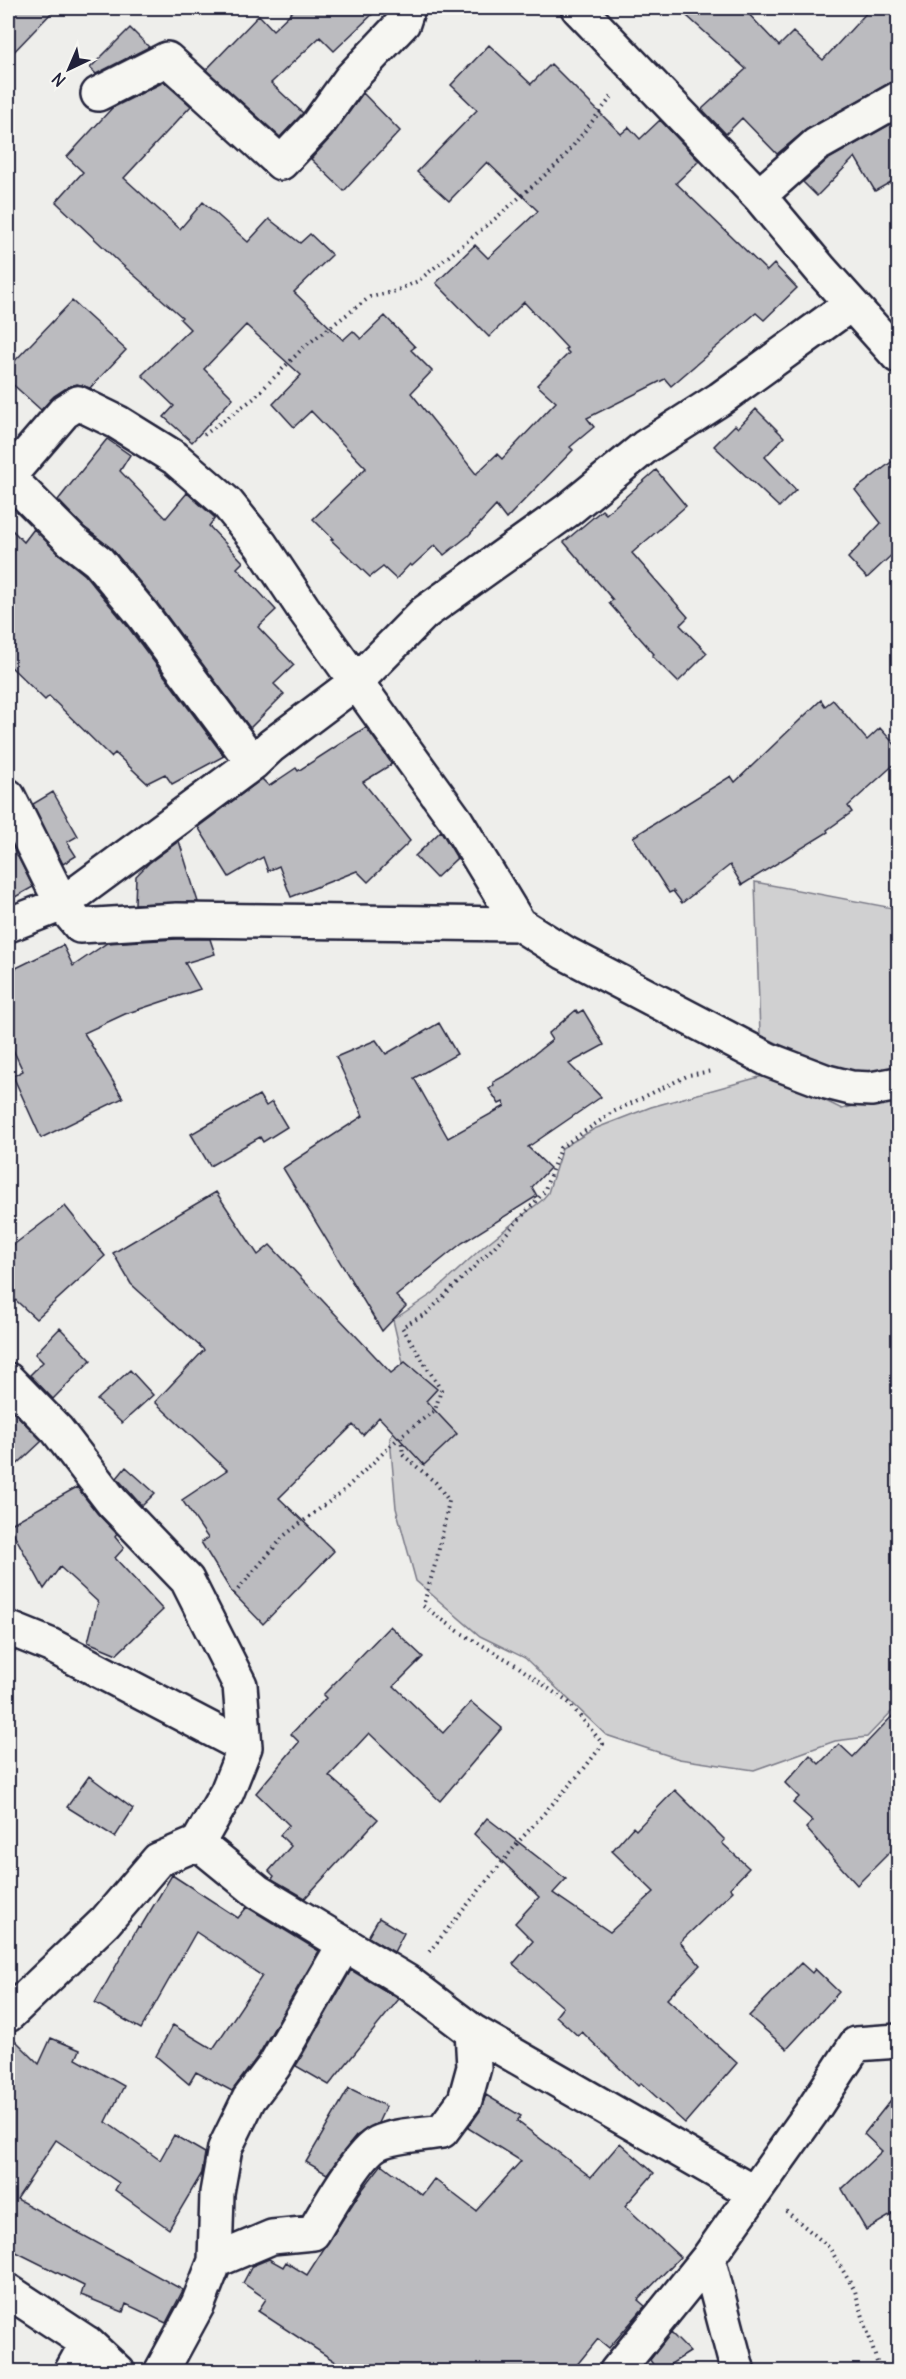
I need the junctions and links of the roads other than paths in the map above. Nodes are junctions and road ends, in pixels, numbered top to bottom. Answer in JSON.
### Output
{"nodes":[{"id":1,"x":408,"y":8,"type":"edge"},
{"id":2,"x":578,"y":8,"type":"edge"},
{"id":3,"x":98,"y":94,"type":"dead end"},
{"id":4,"x":898,"y":99,"type":"edge"},
{"id":5,"x":759,"y":196,"type":"junction"},
{"id":6,"x":851,"y":304,"type":"junction"},
{"id":7,"x":898,"y":356,"type":"edge"},
{"id":8,"x":8,"y":477,"type":"edge"},
{"id":9,"x":356,"y":682,"type":"junction"},
{"id":10,"x":253,"y":763,"type":"junction"},
{"id":11,"x":8,"y":796,"type":"edge"},
{"id":12,"x":62,"y":904,"type":"junction"},
{"id":13,"x":519,"y":924,"type":"junction"},
{"id":14,"x":8,"y":925,"type":"edge"},
{"id":15,"x":898,"y":1084,"type":"edge"},
{"id":16,"x":8,"y":1380,"type":"edge"},
{"id":17,"x":8,"y":1628,"type":"edge"},
{"id":18,"x":245,"y":1747,"type":"junction"},
{"id":19,"x":198,"y":1843,"type":"junction"},
{"id":20,"x":344,"y":1945,"type":"junction"},
{"id":21,"x":10,"y":2008,"type":"edge"},
{"id":22,"x":472,"y":2031,"type":"junction"},
{"id":23,"x":898,"y":2041,"type":"edge"},
{"id":24,"x":754,"y":2193,"type":"junction"},
{"id":25,"x":708,"y":2258,"type":"junction"},
{"id":26,"x":215,"y":2262,"type":"junction"},
{"id":27,"x":8,"y":2291,"type":"edge"},
{"id":28,"x":87,"y":2343,"type":"junction"},
{"id":29,"x":71,"y":2372,"type":"edge"},
{"id":30,"x":118,"y":2372,"type":"edge"},
{"id":31,"x":161,"y":2372,"type":"edge"},
{"id":32,"x":616,"y":2372,"type":"edge"},
{"id":33,"x":738,"y":2372,"type":"edge"}],
"edges":[{"from":1,"to":3,"type":"street"},
{"from":2,"to":5,"type":"street"},
{"from":4,"to":5,"type":"street"},
{"from":5,"to":6,"type":"street"},
{"from":6,"to":7,"type":"street"},
{"from":6,"to":9,"type":"street"},
{"from":8,"to":9,"type":"street"},
{"from":8,"to":10,"type":"street"},
{"from":9,"to":10,"type":"street"},
{"from":9,"to":13,"type":"street"},
{"from":10,"to":12,"type":"street"},
{"from":11,"to":12,"type":"street"},
{"from":12,"to":13,"type":"street"},
{"from":12,"to":14,"type":"street"},
{"from":13,"to":15,"type":"street"},
{"from":16,"to":18,"type":"street"},
{"from":17,"to":18,"type":"street"},
{"from":18,"to":19,"type":"street"},
{"from":19,"to":20,"type":"street"},
{"from":19,"to":21,"type":"street"},
{"from":20,"to":22,"type":"street"},
{"from":20,"to":26,"type":"street"},
{"from":22,"to":24,"type":"street"},
{"from":22,"to":26,"type":"street"},
{"from":23,"to":24,"type":"street"},
{"from":24,"to":25,"type":"street"},
{"from":25,"to":32,"type":"street"},
{"from":25,"to":33,"type":"street"},
{"from":26,"to":31,"type":"street"},
{"from":27,"to":28,"type":"street"},
{"from":28,"to":29,"type":"street"},
{"from":28,"to":30,"type":"street"}]}
